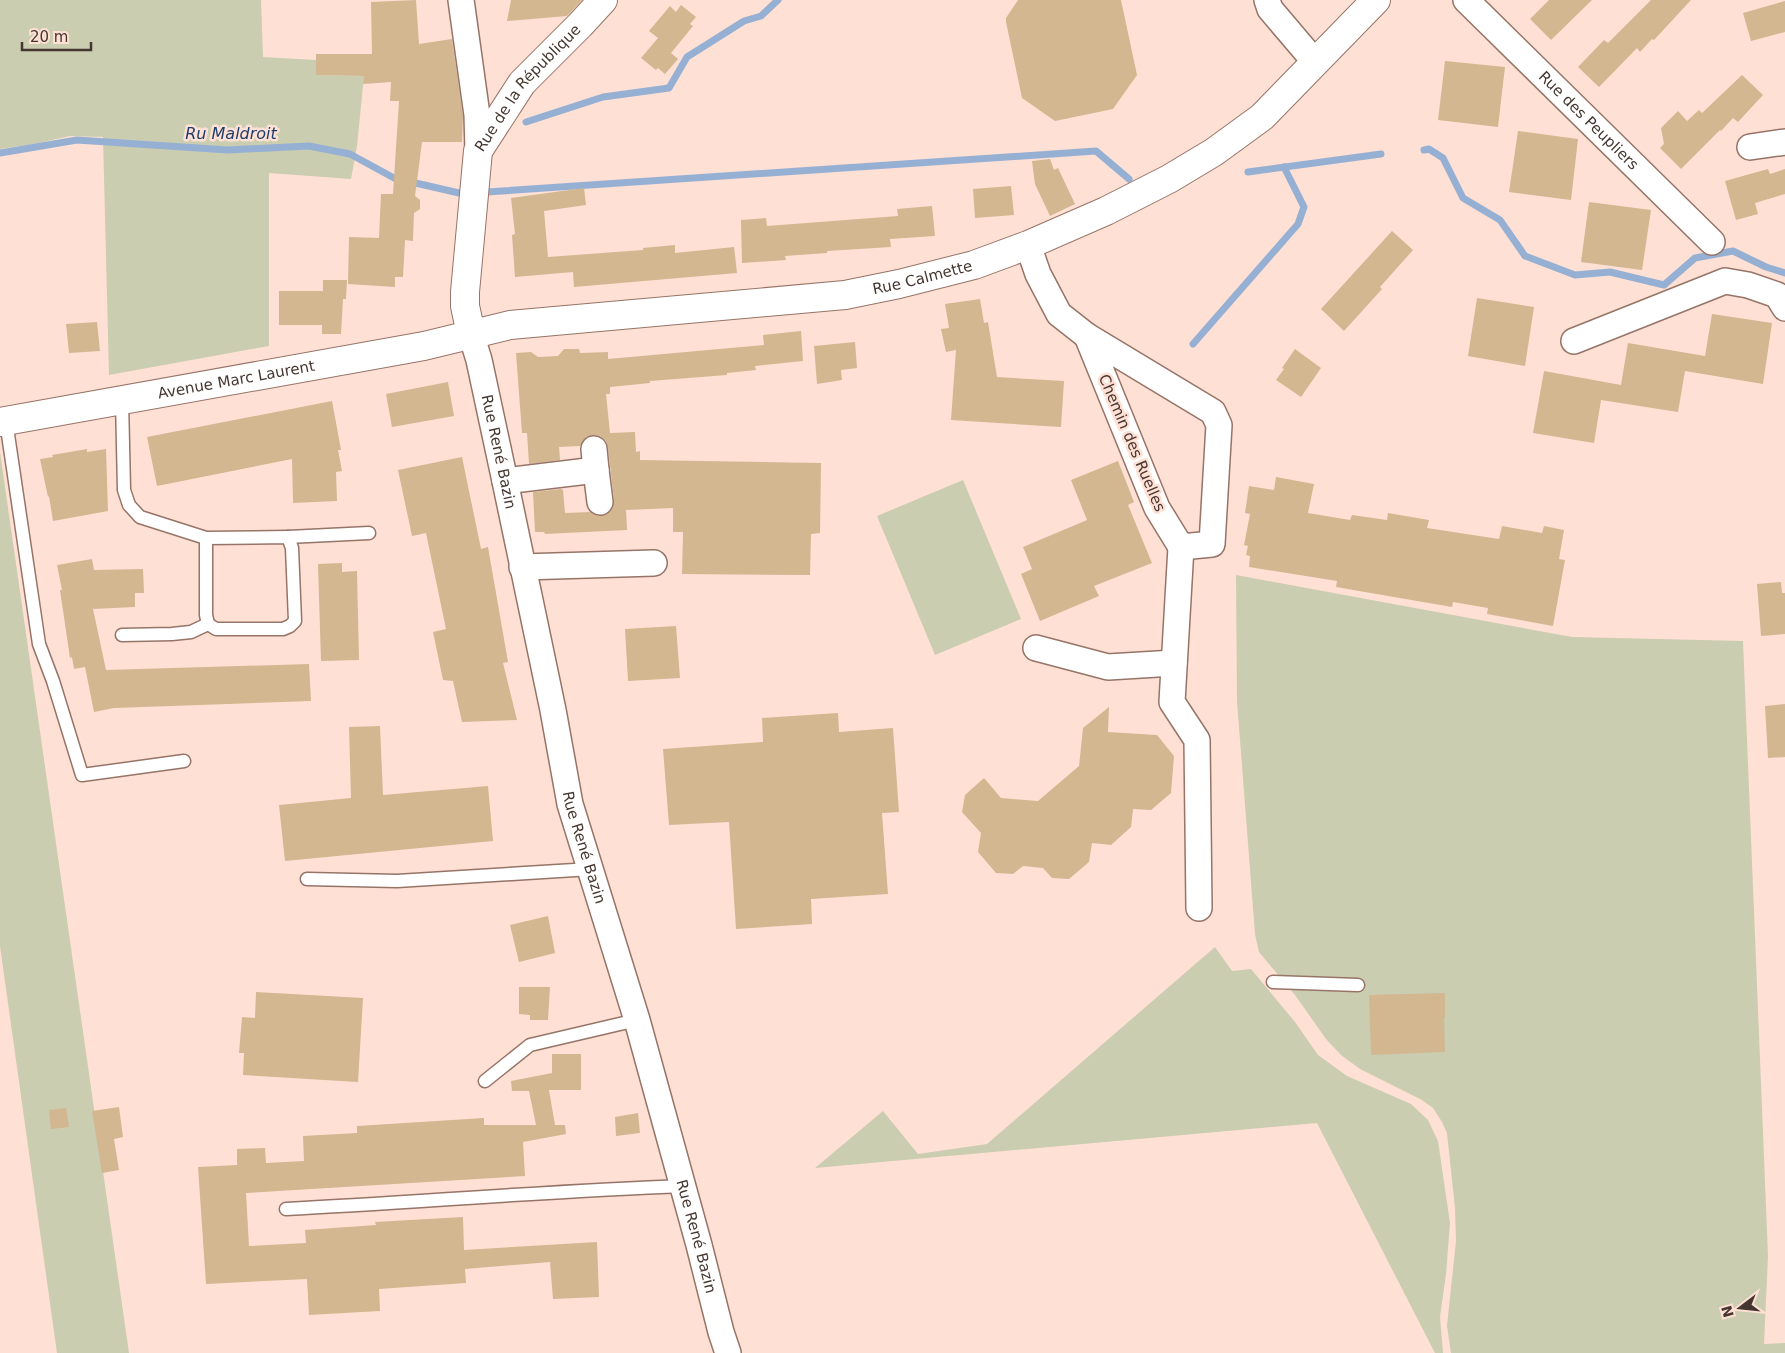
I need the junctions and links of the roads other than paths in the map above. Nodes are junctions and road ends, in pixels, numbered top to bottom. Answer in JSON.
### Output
{"nodes":[{"id":1,"x":461,"y":0,"type":"edge"},
{"id":2,"x":603,"y":0,"type":"edge"},
{"id":3,"x":1267,"y":0,"type":"edge"},
{"id":4,"x":1376,"y":0,"type":"edge"},
{"id":5,"x":1466,"y":0,"type":"edge"},
{"id":6,"x":1315,"y":62,"type":"junction"},
{"id":7,"x":1785,"y":142,"type":"edge"},
{"id":8,"x":1750,"y":147,"type":"dead end"},
{"id":9,"x":478,"y":151,"type":"junction"},
{"id":10,"x":1712,"y":242,"type":"dead end"},
{"id":11,"x":1028,"y":245,"type":"junction"},
{"id":12,"x":1785,"y":308,"type":"edge"},
{"id":13,"x":471,"y":334,"type":"junction"},
{"id":14,"x":1087,"y":336,"type":"junction"},
{"id":15,"x":1574,"y":341,"type":"dead end"},
{"id":16,"x":122,"y":400,"type":"junction"},
{"id":17,"x":3,"y":421,"type":"edge"},
{"id":18,"x":505,"y":481,"type":"junction"},
{"id":19,"x":600,"y":502,"type":"dead end"},
{"id":20,"x":368,"y":533,"type":"dead end"},
{"id":21,"x":288,"y":537,"type":"junction"},
{"id":22,"x":206,"y":538,"type":"junction"},
{"id":23,"x":1180,"y":547,"type":"junction"},
{"id":24,"x":654,"y":563,"type":"dead end"},
{"id":25,"x":522,"y":567,"type":"junction"},
{"id":26,"x":208,"y":624,"type":"junction"},
{"id":27,"x":122,"y":635,"type":"dead end"},
{"id":28,"x":1036,"y":648,"type":"dead end"},
{"id":29,"x":1174,"y":663,"type":"junction"},
{"id":30,"x":184,"y":761,"type":"dead end"},
{"id":31,"x":591,"y":869,"type":"junction"},
{"id":32,"x":307,"y":879,"type":"dead end"},
{"id":33,"x":1199,"y":908,"type":"dead end"},
{"id":34,"x":1273,"y":982,"type":"dead end"},
{"id":35,"x":1358,"y":985,"type":"dead end"},
{"id":36,"x":637,"y":1020,"type":"junction"},
{"id":37,"x":485,"y":1081,"type":"dead end"},
{"id":38,"x":683,"y":1186,"type":"junction"},
{"id":39,"x":286,"y":1209,"type":"dead end"},
{"id":40,"x":728,"y":1353,"type":"edge"}],
"edges":[{"from":1,"to":9,"type":"street"},
{"from":2,"to":9,"type":"street","name":"Rue de la République"},
{"from":3,"to":6,"type":"street"},
{"from":4,"to":6,"type":"street","name":"Rue Calmette"},
{"from":5,"to":10,"type":"street","name":"Rue des Peupliers"},
{"from":6,"to":11,"type":"street","name":"Rue Calmette"},
{"from":7,"to":8,"type":"street"},
{"from":9,"to":13,"type":"street","name":"Rue de la République"},
{"from":11,"to":13,"type":"street","name":"Rue Calmette"},
{"from":11,"to":14,"type":"street","name":"Chemin des Ruelles"},
{"from":12,"to":15,"type":"street"},
{"from":13,"to":16,"type":"street","name":"Avenue Marc Laurent"},
{"from":13,"to":18,"type":"street","name":"Rue René Bazin"},
{"from":14,"to":23,"type":"street","name":"Chemin des Ruelles"},
{"from":14,"to":23,"type":"street","name":"Chemin des Ruelles"},
{"from":16,"to":17,"type":"street","name":"Avenue Marc Laurent"},
{"from":16,"to":22,"type":"lane"},
{"from":17,"to":30,"type":"lane"},
{"from":18,"to":19,"type":"street"},
{"from":18,"to":25,"type":"street","name":"Rue René Bazin"},
{"from":20,"to":21,"type":"lane"},
{"from":21,"to":22,"type":"lane"},
{"from":21,"to":26,"type":"lane"},
{"from":22,"to":26,"type":"lane"},
{"from":23,"to":29,"type":"street"},
{"from":24,"to":25,"type":"street"},
{"from":25,"to":31,"type":"street","name":"Rue René Bazin"},
{"from":26,"to":27,"type":"lane"},
{"from":28,"to":29,"type":"street"},
{"from":29,"to":33,"type":"street"},
{"from":31,"to":32,"type":"lane"},
{"from":31,"to":36,"type":"street","name":"Rue René Bazin"},
{"from":34,"to":35,"type":"lane"},
{"from":36,"to":37,"type":"lane"},
{"from":36,"to":38,"type":"street","name":"Rue René Bazin"},
{"from":38,"to":39,"type":"lane"},
{"from":38,"to":40,"type":"street","name":"Rue René Bazin"}]}
